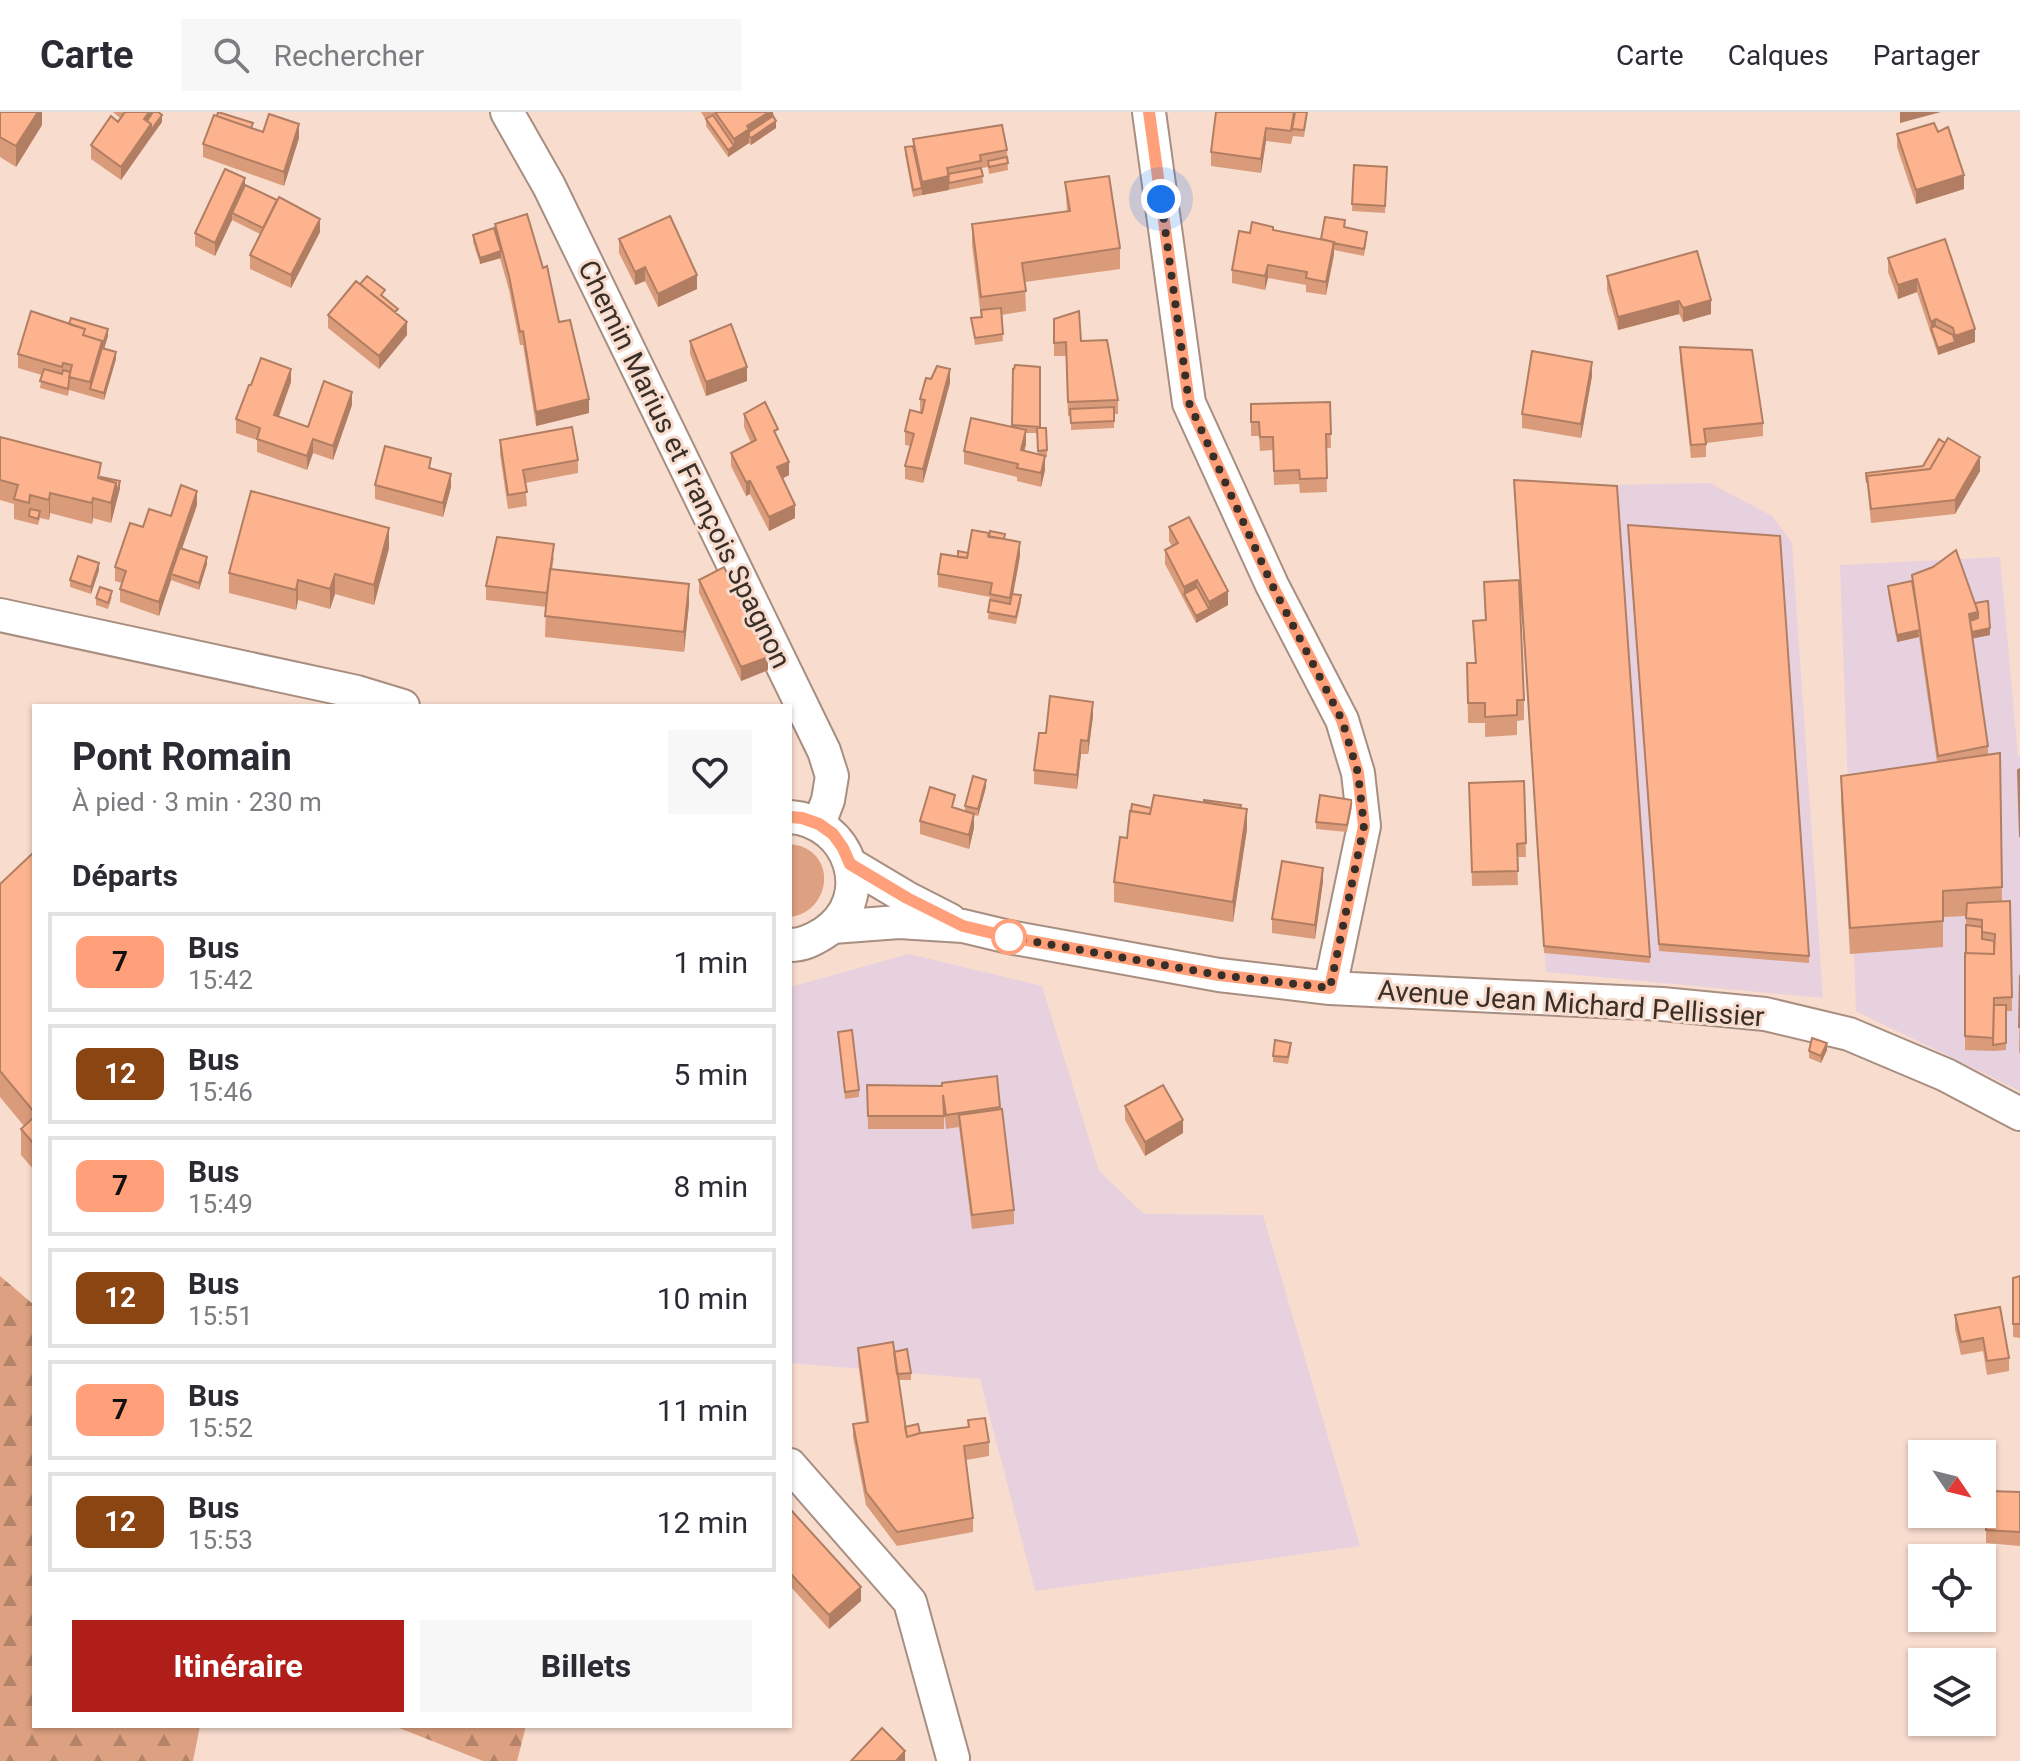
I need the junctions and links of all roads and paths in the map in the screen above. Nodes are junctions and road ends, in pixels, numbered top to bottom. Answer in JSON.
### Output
{"nodes":[{"id":1,"x":507,"y":112,"type":"edge"},
{"id":2,"x":1149,"y":112,"type":"edge"},
{"id":3,"x":0,"y":615,"type":"edge"},
{"id":4,"x":396,"y":704,"type":"edge"},
{"id":5,"x":805,"y":821,"type":"edge"},
{"id":6,"x":850,"y":864,"type":"junction"},
{"id":7,"x":963,"y":926,"type":"junction"},
{"id":8,"x":833,"y":927,"type":"junction"},
{"id":9,"x":792,"y":945,"type":"edge"},
{"id":10,"x":1330,"y":988,"type":"junction"},
{"id":11,"x":2020,"y":1114,"type":"edge"},
{"id":12,"x":792,"y":1467,"type":"edge"},
{"id":13,"x":953,"y":1758,"type":"dead end"}],
"edges":[{"from":1,"to":5,"type":"street","name":"Chemin Marius et François Spagnon"},
{"from":2,"to":10,"type":"street"},
{"from":3,"to":4,"type":"street"},
{"from":5,"to":6,"type":"street"},
{"from":6,"to":7,"type":"street","name":"Avenue Jean Michard Pellissier"},
{"from":6,"to":8,"type":"street"},
{"from":7,"to":8,"type":"street","name":"Avenue Jean Michard Pellissier"},
{"from":7,"to":10,"type":"street","name":"Avenue Jean Michard Pellissier"},
{"from":8,"to":9,"type":"street"},
{"from":10,"to":11,"type":"street","name":"Avenue Jean Michard Pellissier"},
{"from":12,"to":13,"type":"street"}]}
